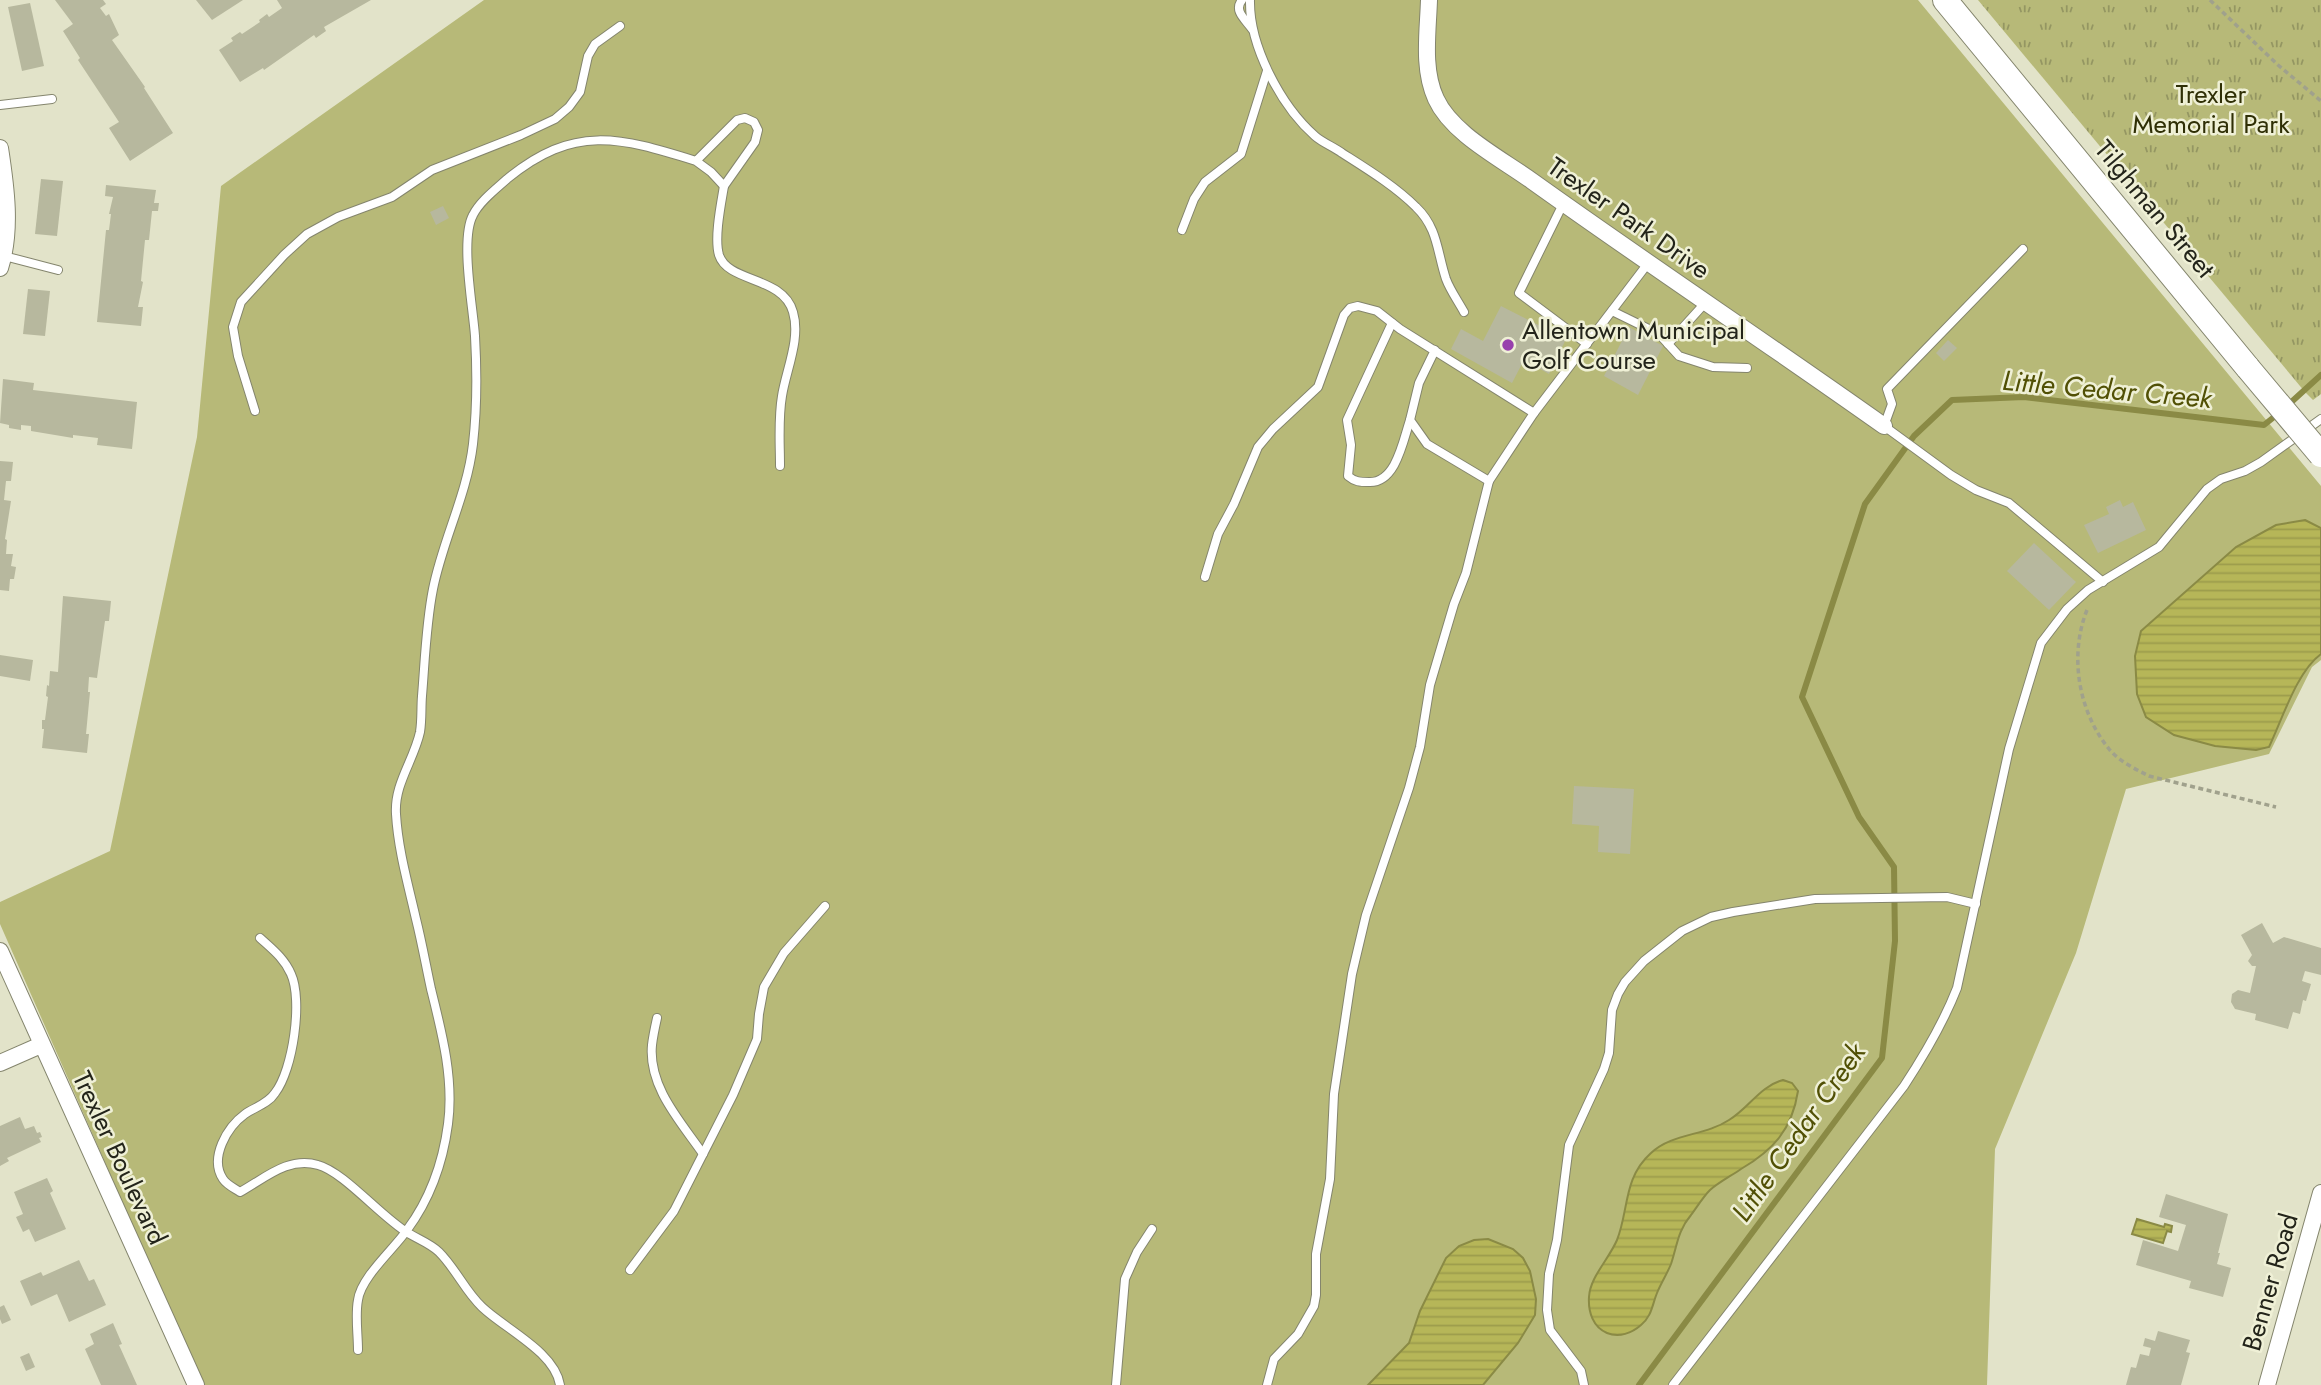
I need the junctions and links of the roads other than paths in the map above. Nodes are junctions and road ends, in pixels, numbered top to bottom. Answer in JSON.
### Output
{"nodes":[{"id":1,"x":1242,"y":0,"type":"edge"},
{"id":2,"x":1250,"y":0,"type":"edge"},
{"id":3,"x":1429,"y":0,"type":"edge"},
{"id":4,"x":1945,"y":0,"type":"edge"},
{"id":5,"x":620,"y":26,"type":"dead end"},
{"id":6,"x":1254,"y":31,"type":"junction"},
{"id":7,"x":1267,"y":71,"type":"junction"},
{"id":8,"x":52,"y":99,"type":"dead end"},
{"id":9,"x":0,"y":105,"type":"edge"},
{"id":10,"x":0,"y":148,"type":"edge"},
{"id":11,"x":696,"y":161,"type":"junction"},
{"id":12,"x":724,"y":186,"type":"junction"},
{"id":13,"x":1563,"y":204,"type":"junction"},
{"id":14,"x":1182,"y":230,"type":"dead end"},
{"id":15,"x":2023,"y":249,"type":"dead end"},
{"id":16,"x":2,"y":262,"type":"edge"},
{"id":17,"x":1649,"y":262,"type":"junction"},
{"id":18,"x":58,"y":270,"type":"dead end"},
{"id":19,"x":1706,"y":302,"type":"junction"},
{"id":20,"x":1612,"y":311,"type":"junction"},
{"id":21,"x":1464,"y":312,"type":"dead end"},
{"id":22,"x":1392,"y":323,"type":"junction"},
{"id":23,"x":1587,"y":344,"type":"junction"},
{"id":24,"x":1668,"y":344,"type":"junction"},
{"id":25,"x":1435,"y":350,"type":"junction"},
{"id":26,"x":1747,"y":368,"type":"dead end"},
{"id":27,"x":255,"y":411,"type":"dead end"},
{"id":28,"x":1534,"y":413,"type":"junction"},
{"id":29,"x":2321,"y":419,"type":"edge"},
{"id":30,"x":1410,"y":420,"type":"junction"},
{"id":31,"x":1889,"y":430,"type":"junction"},
{"id":32,"x":2321,"y":454,"type":"edge"},
{"id":33,"x":780,"y":466,"type":"dead end"},
{"id":34,"x":1489,"y":481,"type":"junction"},
{"id":35,"x":1205,"y":577,"type":"dead end"},
{"id":36,"x":2103,"y":582,"type":"junction"},
{"id":37,"x":1976,"y":904,"type":"junction"},
{"id":38,"x":825,"y":906,"type":"dead end"},
{"id":39,"x":260,"y":938,"type":"dead end"},
{"id":40,"x":0,"y":951,"type":"edge"},
{"id":41,"x":657,"y":1018,"type":"dead end"},
{"id":42,"x":41,"y":1045,"type":"junction"},
{"id":43,"x":0,"y":1063,"type":"edge"},
{"id":44,"x":703,"y":1154,"type":"junction"},
{"id":45,"x":2321,"y":1193,"type":"edge"},
{"id":46,"x":1152,"y":1229,"type":"dead end"},
{"id":47,"x":406,"y":1232,"type":"junction"},
{"id":48,"x":630,"y":1270,"type":"dead end"},
{"id":49,"x":358,"y":1350,"type":"dead end"},
{"id":50,"x":196,"y":1385,"type":"edge"},
{"id":51,"x":560,"y":1385,"type":"edge"},
{"id":52,"x":1116,"y":1385,"type":"edge"},
{"id":53,"x":1267,"y":1385,"type":"edge"},
{"id":54,"x":1584,"y":1385,"type":"edge"},
{"id":55,"x":1673,"y":1385,"type":"edge"},
{"id":56,"x":2267,"y":1385,"type":"edge"}],
"edges":[{"from":1,"to":6,"type":"lane"},
{"from":2,"to":6,"type":"lane"},
{"from":3,"to":13,"type":"street","name":"Trexler Park Drive"},
{"from":4,"to":32,"type":"main road","name":"Tilghman Street","bridge":true},
{"from":5,"to":27,"type":"lane"},
{"from":6,"to":7,"type":"lane"},
{"from":7,"to":14,"type":"lane"},
{"from":7,"to":21,"type":"lane"},
{"from":8,"to":9,"type":"lane"},
{"from":10,"to":16,"type":"street"},
{"from":11,"to":12,"type":"lane"},
{"from":11,"to":12,"type":"lane"},
{"from":11,"to":47,"type":"lane"},
{"from":12,"to":33,"type":"lane"},
{"from":13,"to":17,"type":"street","name":"Trexler Park Drive"},
{"from":13,"to":23,"type":"lane"},
{"from":15,"to":31,"type":"lane"},
{"from":16,"to":18,"type":"lane"},
{"from":17,"to":19,"type":"street","name":"Trexler Park Drive"},
{"from":17,"to":20,"type":"lane"},
{"from":19,"to":24,"type":"lane"},
{"from":19,"to":31,"type":"street","name":"Trexler Park Drive"},
{"from":20,"to":23,"type":"lane"},
{"from":20,"to":24,"type":"lane"},
{"from":22,"to":25,"type":"lane"},
{"from":22,"to":30,"type":"lane"},
{"from":22,"to":35,"type":"lane"},
{"from":23,"to":28,"type":"lane"},
{"from":24,"to":26,"type":"lane"},
{"from":25,"to":28,"type":"lane"},
{"from":25,"to":30,"type":"lane"},
{"from":28,"to":34,"type":"lane"},
{"from":29,"to":36,"type":"lane"},
{"from":30,"to":34,"type":"lane"},
{"from":31,"to":36,"type":"lane"},
{"from":34,"to":53,"type":"lane"},
{"from":36,"to":37,"type":"lane"},
{"from":37,"to":54,"type":"lane"},
{"from":37,"to":55,"type":"lane"},
{"from":38,"to":44,"type":"lane"},
{"from":39,"to":47,"type":"lane"},
{"from":40,"to":42,"type":"street","name":"Trexler Boulevard"},
{"from":41,"to":44,"type":"lane"},
{"from":42,"to":43,"type":"street"},
{"from":42,"to":50,"type":"street","name":"Trexler Boulevard"},
{"from":44,"to":48,"type":"lane"},
{"from":45,"to":56,"type":"street","name":"Benner Road"},
{"from":46,"to":52,"type":"lane"},
{"from":47,"to":49,"type":"lane"},
{"from":47,"to":51,"type":"lane"}]}
